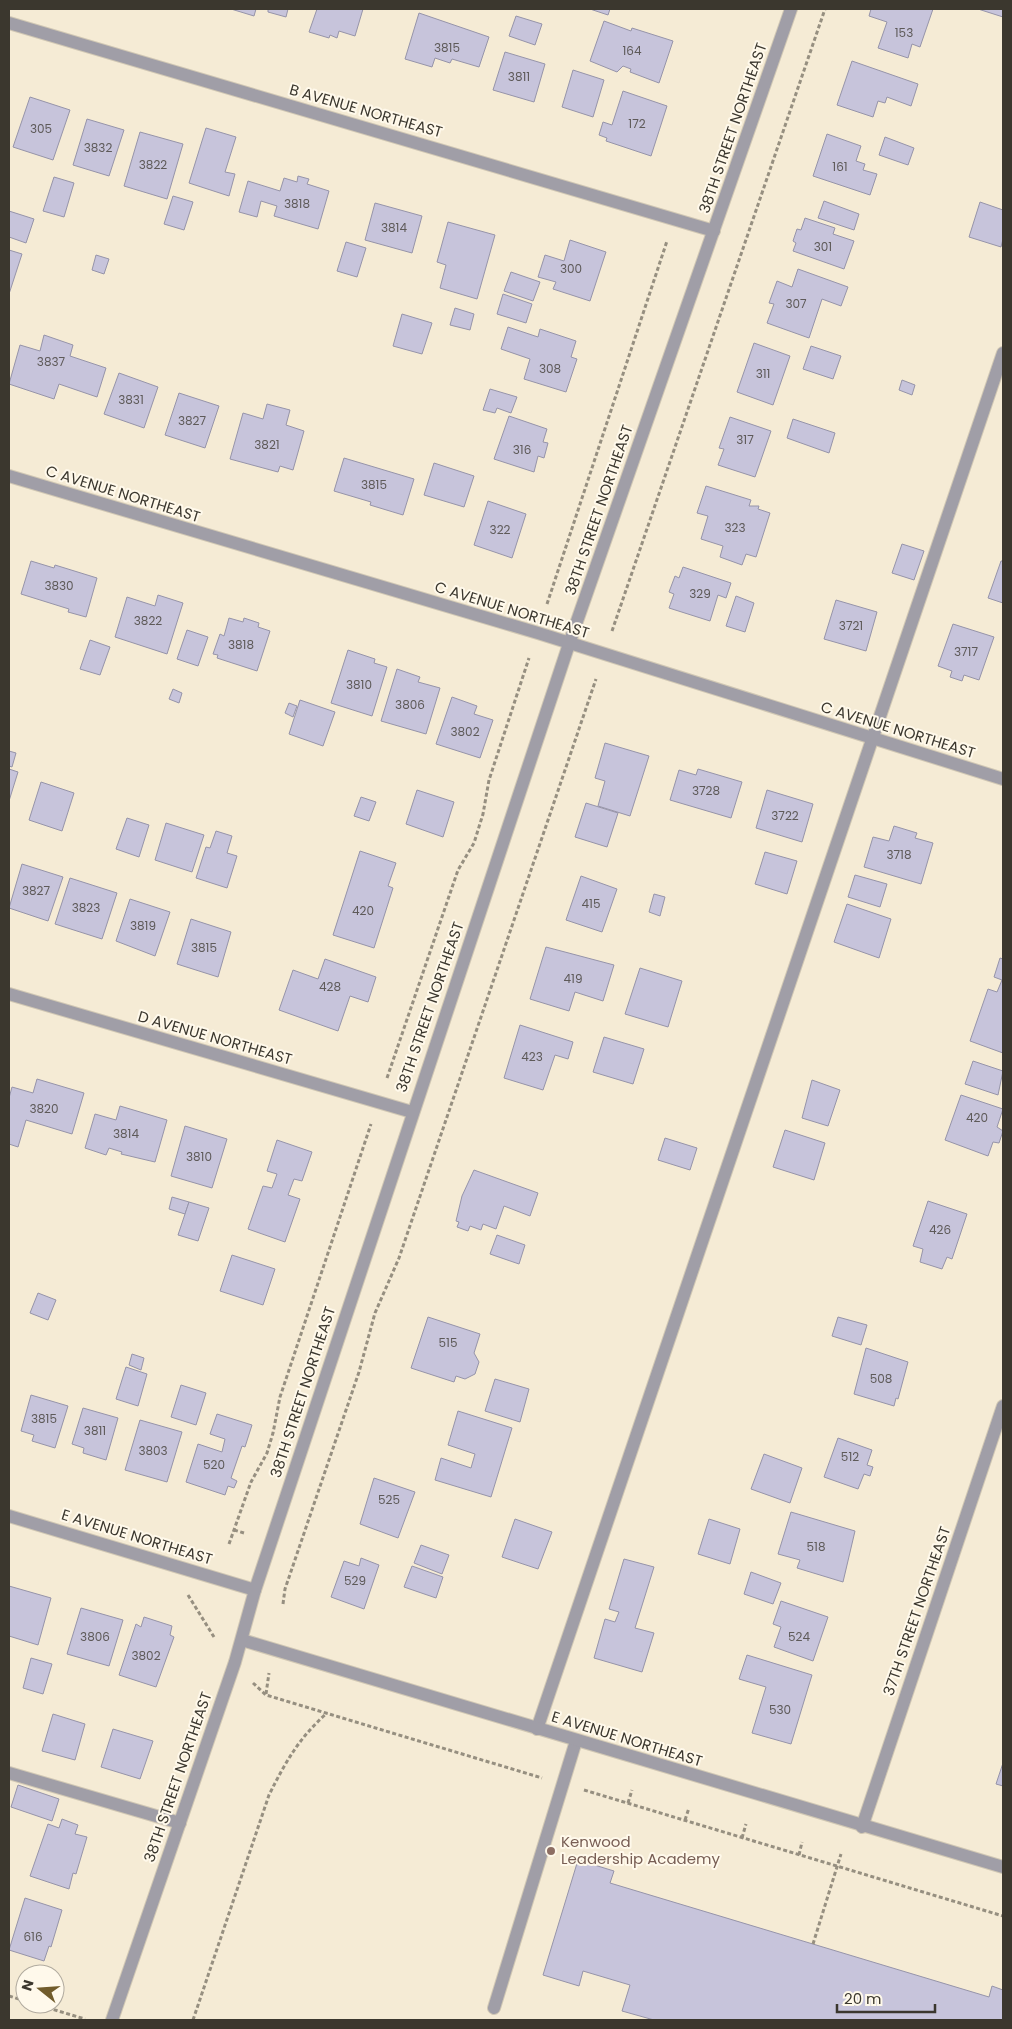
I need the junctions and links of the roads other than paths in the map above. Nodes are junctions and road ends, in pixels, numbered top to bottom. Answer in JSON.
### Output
{"nodes":[{"id":1,"x":791,"y":9,"type":"edge"},
{"id":2,"x":9,"y":22,"type":"edge"},
{"id":3,"x":714,"y":231,"type":"junction"},
{"id":4,"x":1003,"y":353,"type":"edge"},
{"id":5,"x":9,"y":476,"type":"edge"},
{"id":6,"x":570,"y":644,"type":"junction"},
{"id":7,"x":871,"y":739,"type":"junction"},
{"id":8,"x":1003,"y":779,"type":"edge"},
{"id":9,"x":9,"y":994,"type":"edge"},
{"id":10,"x":412,"y":1112,"type":"junction"},
{"id":11,"x":1003,"y":1406,"type":"edge"},
{"id":12,"x":9,"y":1516,"type":"edge"},
{"id":13,"x":255,"y":1590,"type":"junction"},
{"id":14,"x":242,"y":1640,"type":"junction"},
{"id":15,"x":537,"y":1729,"type":"junction"},
{"id":16,"x":576,"y":1741,"type":"junction"},
{"id":17,"x":9,"y":1774,"type":"edge"},
{"id":18,"x":180,"y":1823,"type":"junction"},
{"id":19,"x":862,"y":1826,"type":"junction"},
{"id":20,"x":1003,"y":1867,"type":"edge"},
{"id":21,"x":494,"y":2008,"type":"dead end"},
{"id":22,"x":112,"y":2020,"type":"edge"}],
"edges":[{"from":1,"to":3,"type":"street","name":"38TH STREET NORTHEAST"},
{"from":2,"to":3,"type":"street","name":"B AVENUE NORTHEAST"},
{"from":3,"to":6,"type":"street","name":"38TH STREET NORTHEAST"},
{"from":4,"to":7,"type":"street"},
{"from":5,"to":6,"type":"street","name":"C AVENUE NORTHEAST"},
{"from":6,"to":7,"type":"street","name":"C AVENUE NORTHEAST"},
{"from":6,"to":10,"type":"street","name":"38TH STREET NORTHEAST"},
{"from":7,"to":8,"type":"street","name":"C AVENUE NORTHEAST"},
{"from":7,"to":15,"type":"street"},
{"from":9,"to":10,"type":"street","name":"D AVENUE NORTHEAST"},
{"from":10,"to":13,"type":"street","name":"38TH STREET NORTHEAST"},
{"from":11,"to":19,"type":"street","name":"37TH STREET NORTHEAST"},
{"from":12,"to":13,"type":"street","name":"E AVENUE NORTHEAST"},
{"from":13,"to":14,"type":"street","name":"38TH STREET NORTHEAST"},
{"from":14,"to":15,"type":"street","name":"E AVENUE NORTHEAST"},
{"from":14,"to":18,"type":"street","name":"38TH STREET NORTHEAST"},
{"from":15,"to":16,"type":"street","name":"E AVENUE NORTHEAST"},
{"from":16,"to":19,"type":"street","name":"E AVENUE NORTHEAST"},
{"from":16,"to":21,"type":"street"},
{"from":17,"to":18,"type":"street"},
{"from":18,"to":22,"type":"street","name":"38TH STREET NORTHEAST"},
{"from":19,"to":20,"type":"street","name":"E AVENUE NORTHEAST"}]}
